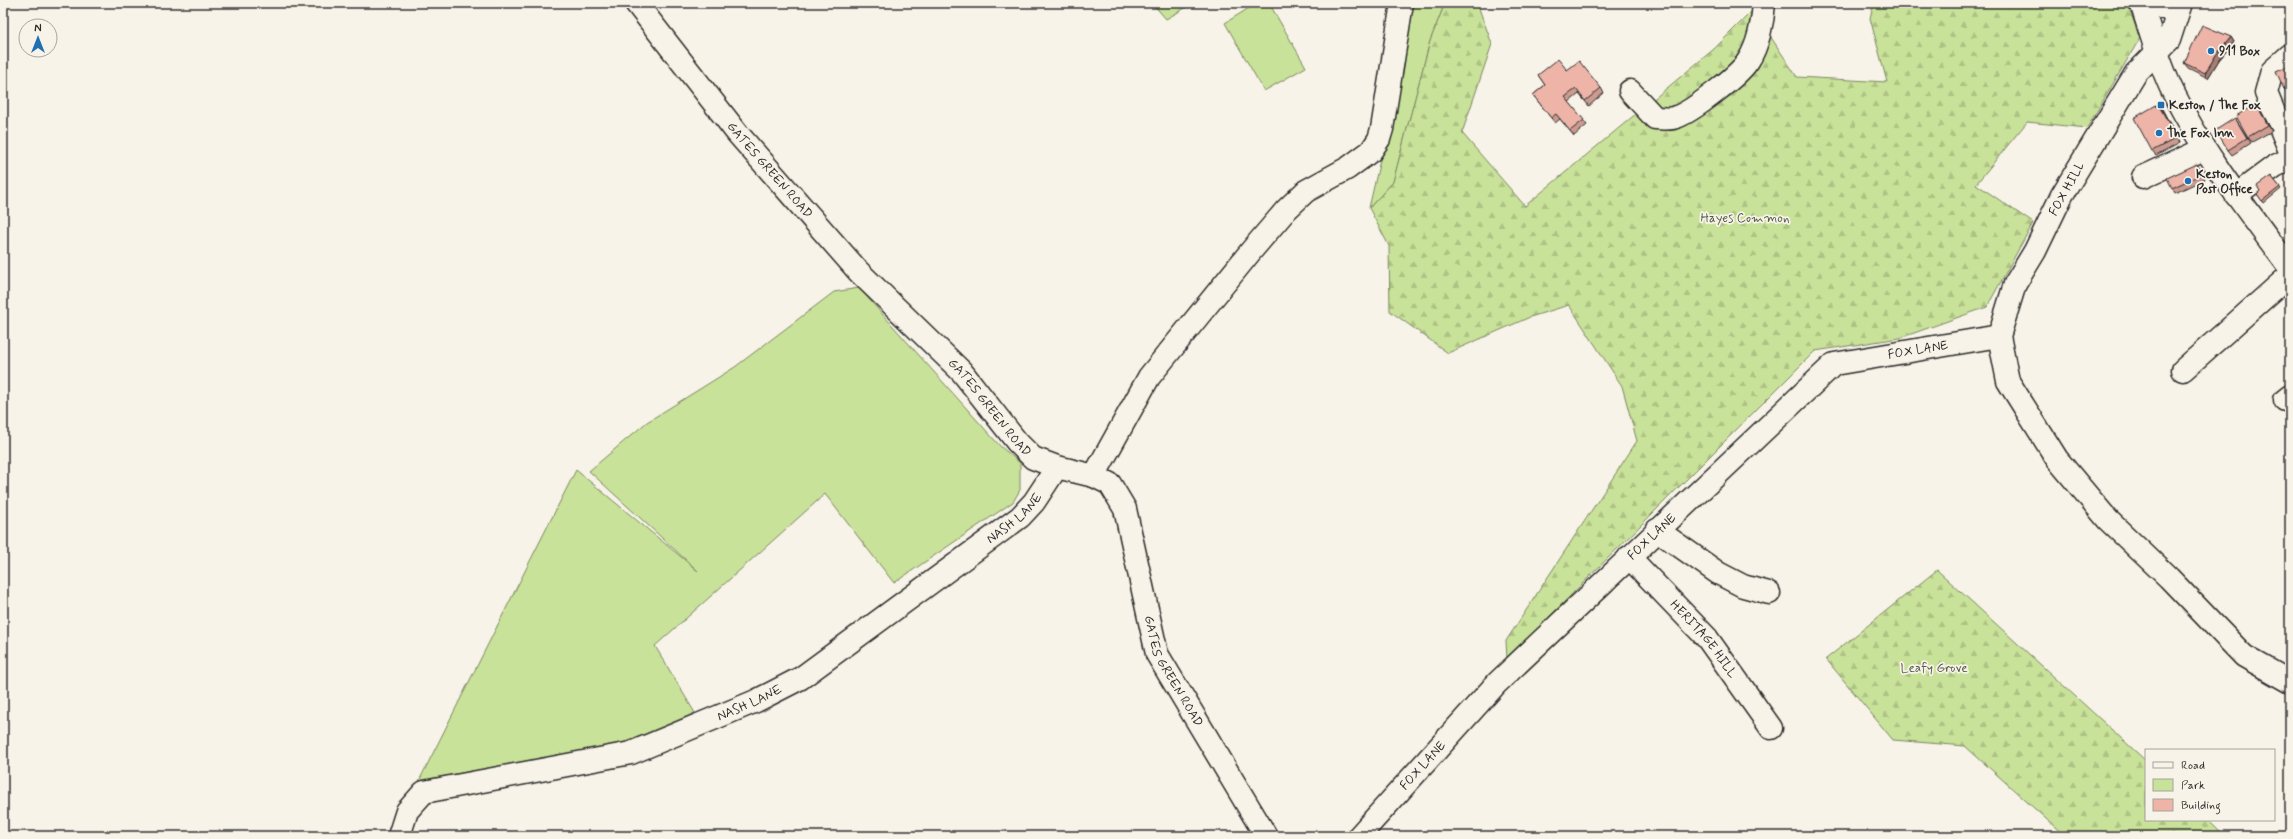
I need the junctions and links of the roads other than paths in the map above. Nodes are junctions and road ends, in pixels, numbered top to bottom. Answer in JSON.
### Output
{"nodes":[{"id":1,"x":636,"y":3,"type":"edge"},
{"id":2,"x":1402,"y":3,"type":"edge"},
{"id":3,"x":1764,"y":3,"type":"edge"},
{"id":4,"x":2142,"y":3,"type":"edge"},
{"id":5,"x":2145,"y":3,"type":"edge"},
{"id":6,"x":2172,"y":3,"type":"edge"},
{"id":7,"x":2181,"y":3,"type":"edge"},
{"id":8,"x":2157,"y":54,"type":"junction"},
{"id":9,"x":2290,"y":55,"type":"edge"},
{"id":10,"x":1630,"y":91,"type":"dead end"},
{"id":11,"x":2204,"y":149,"type":"junction"},
{"id":12,"x":2290,"y":151,"type":"edge"},
{"id":13,"x":2290,"y":158,"type":"edge"},
{"id":14,"x":2143,"y":177,"type":"dead end"},
{"id":15,"x":2236,"y":194,"type":"junction"},
{"id":16,"x":2290,"y":268,"type":"edge"},
{"id":17,"x":2290,"y":275,"type":"edge"},
{"id":18,"x":1999,"y":336,"type":"junction"},
{"id":19,"x":2183,"y":370,"type":"dead end"},
{"id":20,"x":1057,"y":467,"type":"junction"},
{"id":21,"x":1094,"y":476,"type":"junction"},
{"id":22,"x":1657,"y":530,"type":"junction"},
{"id":23,"x":1629,"y":557,"type":"junction"},
{"id":24,"x":1769,"y":593,"type":"dead end"},
{"id":25,"x":2290,"y":682,"type":"edge"},
{"id":26,"x":1771,"y":728,"type":"dead end"},
{"id":27,"x":399,"y":836,"type":"edge"},
{"id":28,"x":1266,"y":836,"type":"edge"},
{"id":29,"x":1359,"y":836,"type":"edge"}],
"edges":[{"from":1,"to":20,"type":"street","name":"GATES GREEN ROAD"},
{"from":2,"to":21,"type":"street"},
{"from":3,"to":10,"type":"street"},
{"from":4,"to":8,"type":"street"},
{"from":5,"to":6,"type":"street"},
{"from":7,"to":8,"type":"street","name":"FOX HILL"},
{"from":8,"to":11,"type":"street"},
{"from":8,"to":18,"type":"street","name":"FOX HILL"},
{"from":9,"to":12,"type":"street"},
{"from":11,"to":14,"type":"street"},
{"from":11,"to":15,"type":"street"},
{"from":13,"to":15,"type":"street"},
{"from":15,"to":16,"type":"street"},
{"from":17,"to":19,"type":"street"},
{"from":18,"to":22,"type":"street","name":"FOX LANE"},
{"from":18,"to":25,"type":"street"},
{"from":20,"to":21,"type":"street","name":"GATES GREEN ROAD"},
{"from":20,"to":27,"type":"street","name":"NASH LANE"},
{"from":21,"to":28,"type":"street","name":"GATES GREEN ROAD"},
{"from":22,"to":23,"type":"street","name":"FOX LANE"},
{"from":22,"to":24,"type":"street"},
{"from":23,"to":26,"type":"street","name":"HERITAGE HILL"},
{"from":23,"to":29,"type":"street","name":"FOX LANE"}]}
